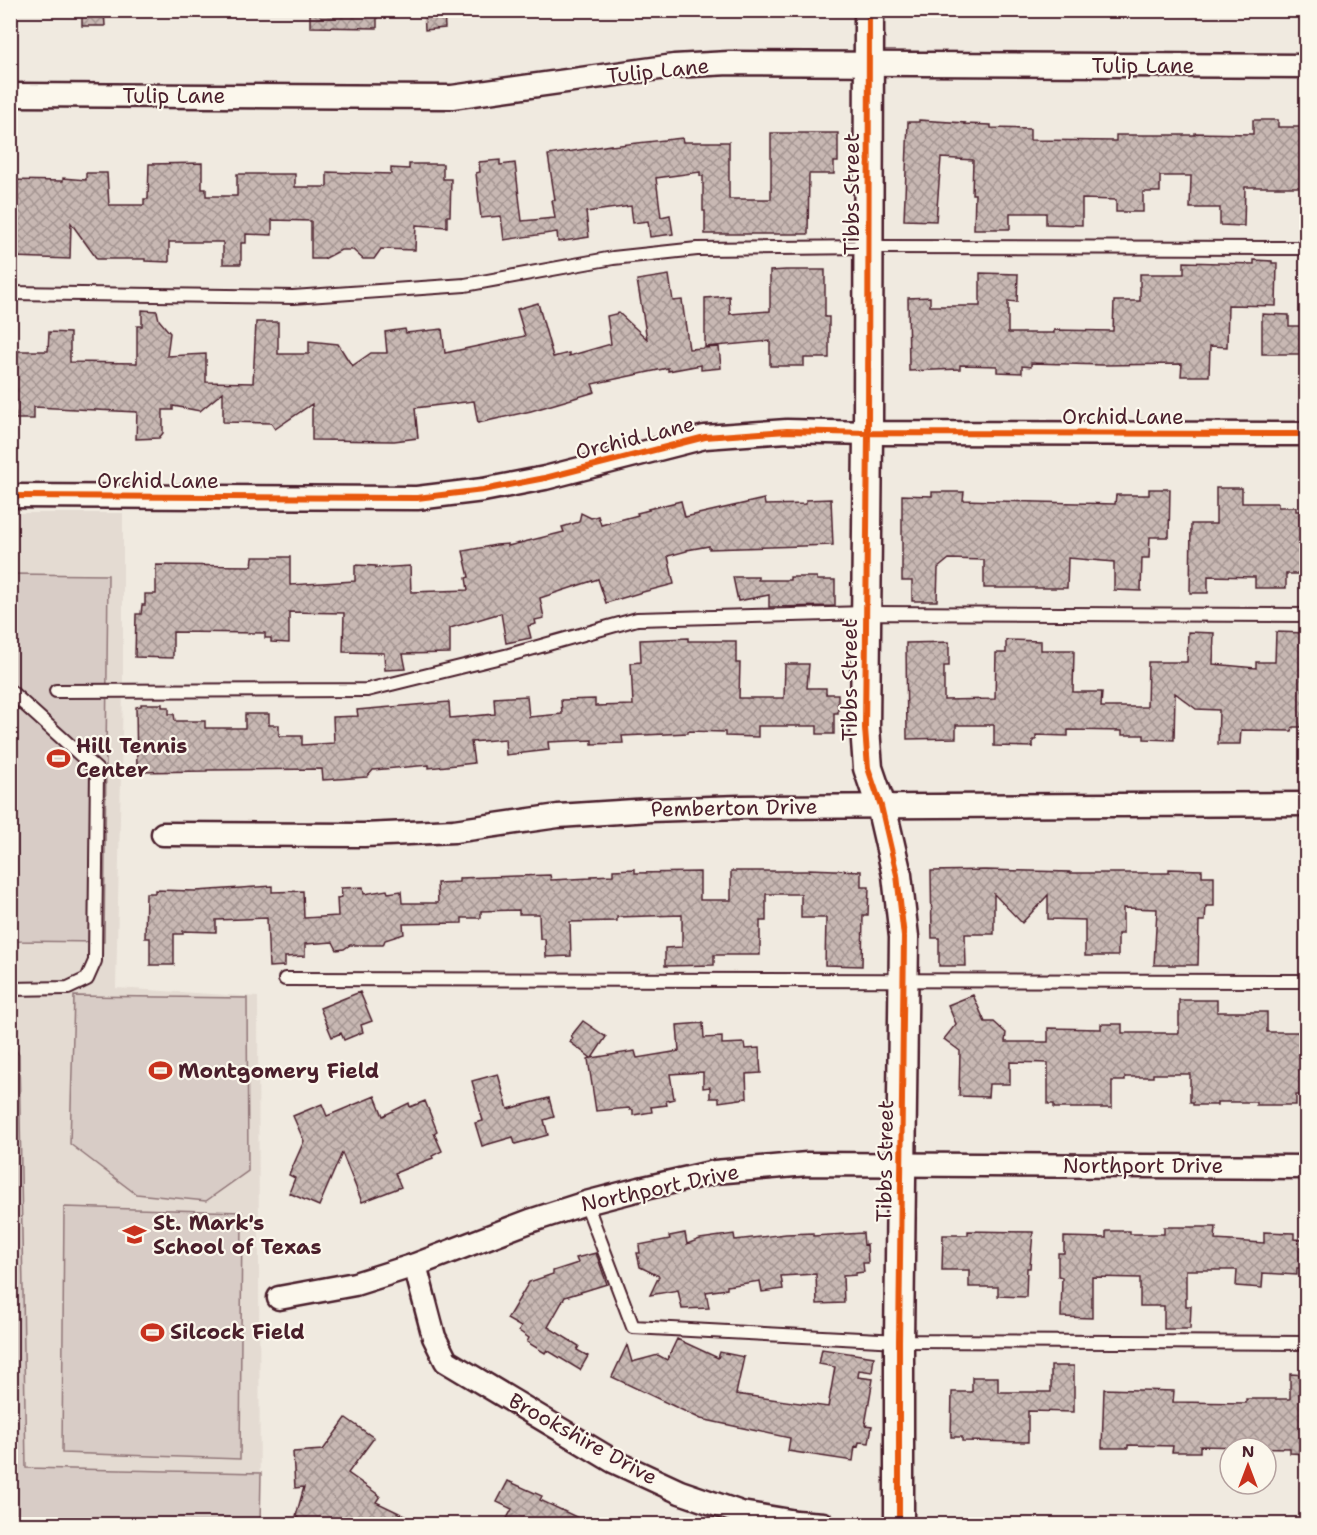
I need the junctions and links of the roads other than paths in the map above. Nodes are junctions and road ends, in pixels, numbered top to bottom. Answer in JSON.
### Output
{"nodes":[{"id":1,"x":869,"y":10,"type":"edge"},
{"id":2,"x":868,"y":64,"type":"junction"},
{"id":3,"x":1306,"y":66,"type":"edge"},
{"id":4,"x":10,"y":95,"type":"edge"},
{"id":5,"x":868,"y":246,"type":"junction"},
{"id":6,"x":1306,"y":248,"type":"edge"},
{"id":7,"x":10,"y":293,"type":"edge"},
{"id":8,"x":868,"y":433,"type":"junction"},
{"id":9,"x":1306,"y":434,"type":"edge"},
{"id":10,"x":10,"y":496,"type":"edge"},
{"id":11,"x":866,"y":613,"type":"junction"},
{"id":12,"x":1306,"y":615,"type":"edge"},
{"id":13,"x":56,"y":690,"type":"dead end"},
{"id":14,"x":10,"y":691,"type":"edge"},
{"id":15,"x":1306,"y":804,"type":"edge"},
{"id":16,"x":881,"y":806,"type":"junction"},
{"id":17,"x":163,"y":834,"type":"dead end"},
{"id":18,"x":285,"y":979,"type":"dead end"},
{"id":19,"x":903,"y":980,"type":"junction"},
{"id":20,"x":1306,"y":981,"type":"edge"},
{"id":21,"x":10,"y":989,"type":"edge"},
{"id":22,"x":901,"y":1164,"type":"junction"},
{"id":23,"x":1306,"y":1167,"type":"edge"},
{"id":24,"x":586,"y":1203,"type":"junction"},
{"id":25,"x":415,"y":1265,"type":"junction"},
{"id":26,"x":279,"y":1298,"type":"dead end"},
{"id":27,"x":899,"y":1341,"type":"junction"},
{"id":28,"x":1306,"y":1343,"type":"edge"},
{"id":29,"x":823,"y":1524,"type":"edge"},
{"id":30,"x":899,"y":1524,"type":"edge"}],
"edges":[{"from":1,"to":2,"type":"street","name":"Tibbs Street"},
{"from":2,"to":3,"type":"street","name":"Tulip Lane"},
{"from":2,"to":4,"type":"street","name":"Tulip Lane"},
{"from":2,"to":5,"type":"street","name":"Tibbs Street"},
{"from":5,"to":6,"type":"lane"},
{"from":5,"to":7,"type":"lane"},
{"from":5,"to":8,"type":"street","name":"Tibbs Street"},
{"from":8,"to":9,"type":"street","name":"Orchid Lane"},
{"from":8,"to":10,"type":"street","name":"Orchid Lane"},
{"from":8,"to":11,"type":"street","name":"Tibbs Street"},
{"from":11,"to":12,"type":"lane"},
{"from":11,"to":13,"type":"lane"},
{"from":11,"to":16,"type":"street","name":"Tibbs Street"},
{"from":14,"to":21,"type":"lane"},
{"from":15,"to":16,"type":"street","name":"Pemberton Drive"},
{"from":16,"to":17,"type":"street","name":"Pemberton Drive"},
{"from":16,"to":19,"type":"street","name":"Tibbs Street"},
{"from":18,"to":19,"type":"lane"},
{"from":19,"to":20,"type":"lane"},
{"from":19,"to":22,"type":"street","name":"Tibbs Street"},
{"from":22,"to":23,"type":"street","name":"Northport Drive"},
{"from":22,"to":24,"type":"street","name":"Northport Drive"},
{"from":22,"to":27,"type":"street","name":"Tibbs Street"},
{"from":24,"to":25,"type":"street","name":"Northport Drive"},
{"from":24,"to":27,"type":"lane"},
{"from":25,"to":26,"type":"street","name":"Northport Drive"},
{"from":25,"to":29,"type":"street","name":"Brookshire Drive"},
{"from":27,"to":28,"type":"lane"},
{"from":27,"to":30,"type":"street","name":"Tibbs Street"}]}
